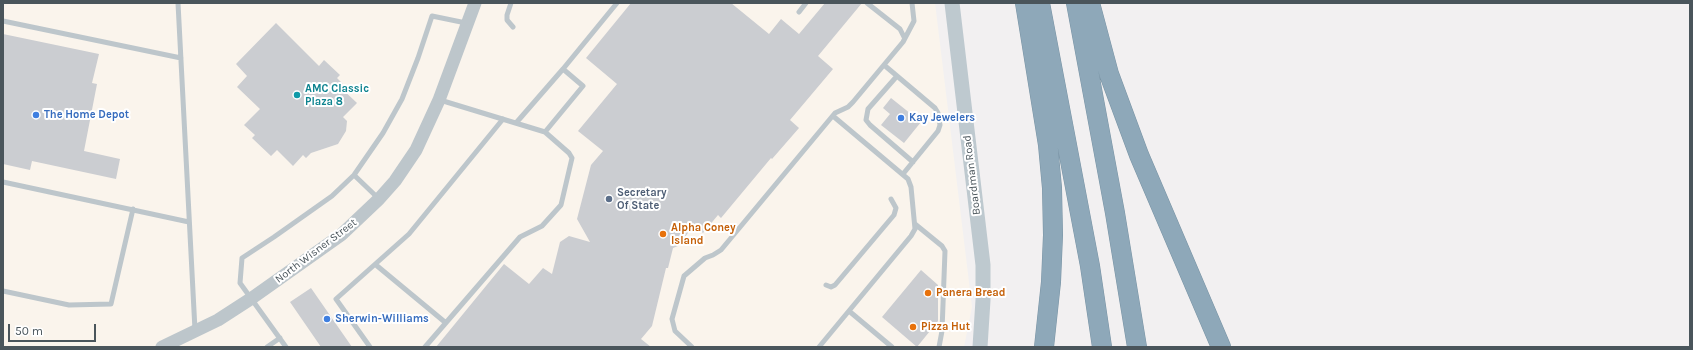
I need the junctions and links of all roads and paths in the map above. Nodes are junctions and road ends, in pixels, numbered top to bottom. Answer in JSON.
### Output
{"nodes":[{"id":1,"x":178,"y":3,"type":"edge"},
{"id":2,"x":475,"y":3,"type":"edge"},
{"id":3,"x":511,"y":3,"type":"edge"},
{"id":4,"x":617,"y":3,"type":"edge"},
{"id":5,"x":806,"y":3,"type":"edge"},
{"id":6,"x":868,"y":3,"type":"edge"},
{"id":7,"x":912,"y":3,"type":"edge"},
{"id":8,"x":952,"y":3,"type":"edge"},
{"id":9,"x":1025,"y":3,"type":"edge"},
{"id":10,"x":1040,"y":3,"type":"edge"},
{"id":11,"x":1076,"y":3,"type":"edge"},
{"id":12,"x":1090,"y":3,"type":"edge"},
{"id":13,"x":799,"y":12,"type":"dead end"},
{"id":14,"x":3,"y":21,"type":"edge"},
{"id":15,"x":467,"y":23,"type":"junction"},
{"id":16,"x":513,"y":27,"type":"dead end"},
{"id":17,"x":904,"y":38,"type":"junction"},
{"id":18,"x":181,"y":58,"type":"junction"},
{"id":19,"x":884,"y":65,"type":"junction"},
{"id":20,"x":563,"y":69,"type":"junction"},
{"id":21,"x":896,"y":76,"type":"junction"},
{"id":22,"x":439,"y":100,"type":"junction"},
{"id":23,"x":833,"y":116,"type":"junction"},
{"id":24,"x":503,"y":119,"type":"junction"},
{"id":25,"x":516,"y":124,"type":"junction"},
{"id":26,"x":545,"y":132,"type":"junction"},
{"id":27,"x":913,"y":162,"type":"junction"},
{"id":28,"x":903,"y":174,"type":"junction"},
{"id":29,"x":354,"y":175,"type":"junction"},
{"id":30,"x":3,"y":182,"type":"edge"},
{"id":31,"x":378,"y":199,"type":"junction"},
{"id":32,"x":891,"y":199,"type":"dead end"},
{"id":33,"x":133,"y":210,"type":"junction"},
{"id":34,"x":190,"y":222,"type":"junction"},
{"id":35,"x":915,"y":224,"type":"junction"},
{"id":36,"x":376,"y":265,"type":"junction"},
{"id":37,"x":826,"y":285,"type":"dead end"},
{"id":38,"x":3,"y":291,"type":"edge"},
{"id":39,"x":252,"y":298,"type":"junction"},
{"id":40,"x":849,"y":310,"type":"junction"},
{"id":41,"x":446,"y":323,"type":"junction"},
{"id":42,"x":196,"y":331,"type":"junction"},
{"id":43,"x":280,"y":338,"type":"junction"},
{"id":44,"x":162,"y":347,"type":"edge"},
{"id":45,"x":267,"y":347,"type":"edge"},
{"id":46,"x":286,"y":347,"type":"edge"},
{"id":47,"x":370,"y":347,"type":"edge"},
{"id":48,"x":425,"y":347,"type":"edge"},
{"id":49,"x":692,"y":347,"type":"edge"},
{"id":50,"x":819,"y":347,"type":"edge"},
{"id":51,"x":892,"y":347,"type":"edge"},
{"id":52,"x":939,"y":347,"type":"edge"},
{"id":53,"x":980,"y":347,"type":"edge"},
{"id":54,"x":1044,"y":347,"type":"edge"},
{"id":55,"x":1102,"y":347,"type":"edge"},
{"id":56,"x":1137,"y":347,"type":"edge"},
{"id":57,"x":1221,"y":347,"type":"edge"}],
"edges":[{"from":1,"to":18,"type":"lane"},
{"from":2,"to":15,"type":"street","name":"North Wisner Street"},
{"from":3,"to":16,"type":"lane"},
{"from":4,"to":20,"type":"lane"},
{"from":5,"to":13,"type":"lane"},
{"from":6,"to":17,"type":"lane"},
{"from":7,"to":17,"type":"lane"},
{"from":8,"to":53,"type":"main road","name":"Boardman Road"},
{"from":9,"to":54,"type":"highway"},
{"from":10,"to":55,"type":"highway"},
{"from":11,"to":56,"type":"highway"},
{"from":12,"to":57,"type":"highway"},
{"from":14,"to":18,"type":"lane"},
{"from":15,"to":22,"type":"street","name":"North Wisner Street"},
{"from":15,"to":29,"type":"lane"},
{"from":17,"to":19,"type":"lane"},
{"from":18,"to":34,"type":"lane"},
{"from":19,"to":21,"type":"lane"},
{"from":19,"to":23,"type":"lane"},
{"from":20,"to":25,"type":"lane"},
{"from":20,"to":26,"type":"lane"},
{"from":21,"to":27,"type":"lane"},
{"from":21,"to":27,"type":"lane"},
{"from":22,"to":24,"type":"lane"},
{"from":22,"to":31,"type":"street","name":"North Wisner Street"},
{"from":23,"to":28,"type":"lane"},
{"from":23,"to":49,"type":"lane"},
{"from":24,"to":25,"type":"lane"},
{"from":24,"to":36,"type":"lane"},
{"from":25,"to":26,"type":"lane"},
{"from":26,"to":41,"type":"lane"},
{"from":27,"to":28,"type":"lane"},
{"from":28,"to":35,"type":"lane"},
{"from":29,"to":31,"type":"lane"},
{"from":29,"to":39,"type":"lane"},
{"from":30,"to":33,"type":"lane"},
{"from":31,"to":39,"type":"street","name":"North Wisner Street"},
{"from":32,"to":37,"type":"lane"},
{"from":33,"to":34,"type":"lane"},
{"from":33,"to":38,"type":"lane"},
{"from":34,"to":42,"type":"lane"},
{"from":35,"to":40,"type":"lane"},
{"from":35,"to":52,"type":"lane"},
{"from":36,"to":41,"type":"lane"},
{"from":36,"to":47,"type":"lane"},
{"from":39,"to":42,"type":"street","name":"North Wisner Street"},
{"from":39,"to":43,"type":"lane"},
{"from":40,"to":50,"type":"lane"},
{"from":40,"to":51,"type":"lane"},
{"from":41,"to":48,"type":"lane"},
{"from":42,"to":44,"type":"street","name":"North Wisner Street"},
{"from":43,"to":45,"type":"lane"},
{"from":43,"to":46,"type":"lane"}]}
